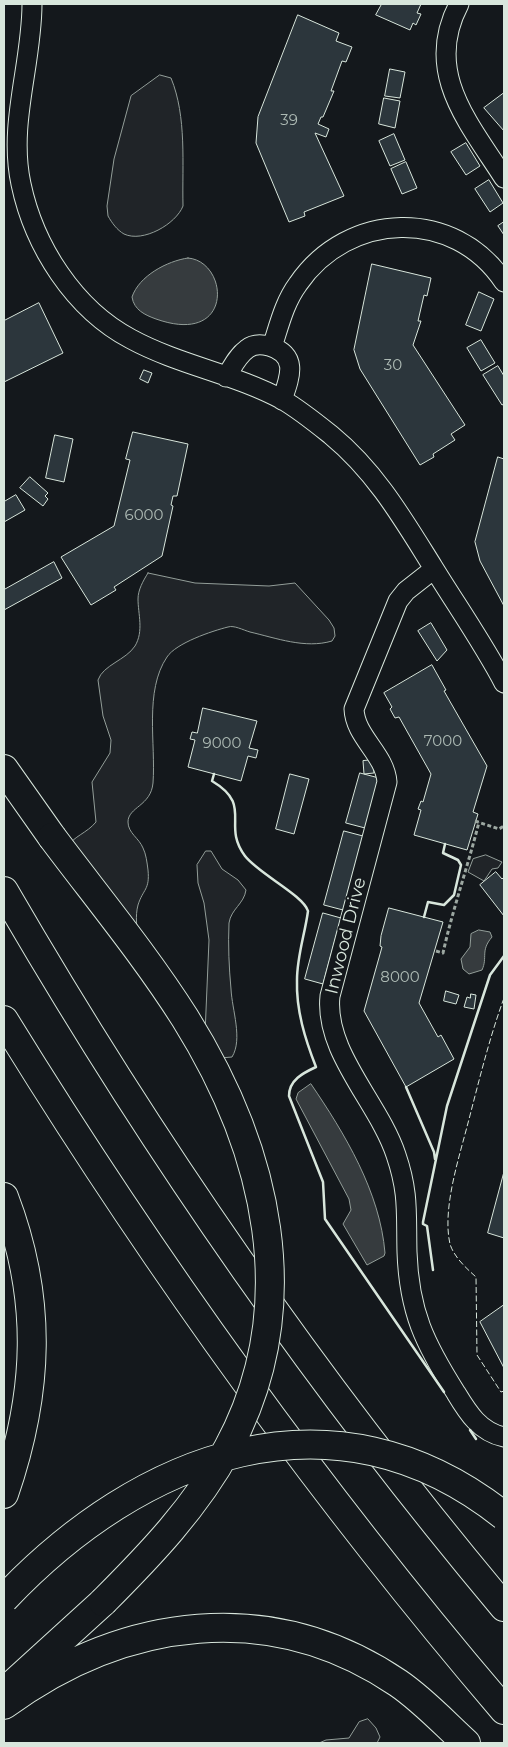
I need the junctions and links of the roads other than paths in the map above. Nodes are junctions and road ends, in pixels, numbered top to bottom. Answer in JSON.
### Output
{"nodes":[{"id":1,"x":32,"y":4,"type":"edge"},
{"id":2,"x":459,"y":4,"type":"edge"},
{"id":3,"x":504,"y":178,"type":"edge"},
{"id":4,"x":504,"y":282,"type":"edge"},
{"id":5,"x":272,"y":348,"type":"junction"},
{"id":6,"x":226,"y":377,"type":"junction"},
{"id":7,"x":282,"y":400,"type":"junction"},
{"id":8,"x":434,"y":569,"type":"junction"},
{"id":9,"x":504,"y":683,"type":"edge"},
{"id":10,"x":4,"y":769,"type":"edge"},
{"id":11,"x":4,"y":891,"type":"edge"},
{"id":12,"x":4,"y":1020,"type":"edge"},
{"id":13,"x":4,"y":1197,"type":"edge"},
{"id":14,"x":504,"y":1437,"type":"edge"},
{"id":15,"x":4,"y":1494,"type":"edge"},
{"id":16,"x":504,"y":1516,"type":"edge"},
{"id":17,"x":4,"y":1599,"type":"edge"},
{"id":18,"x":504,"y":1607,"type":"edge"},
{"id":19,"x":4,"y":1693,"type":"edge"},
{"id":20,"x":4,"y":1705,"type":"edge"},
{"id":21,"x":504,"y":1710,"type":"edge"},
{"id":22,"x":466,"y":1743,"type":"edge"}],
"edges":[{"from":1,"to":6,"type":"street"},
{"from":2,"to":3,"type":"street"},
{"from":4,"to":5,"type":"street"},
{"from":5,"to":6,"type":"street"},
{"from":5,"to":7,"type":"street"},
{"from":6,"to":7,"type":"street"},
{"from":7,"to":8,"type":"street"},
{"from":8,"to":9,"type":"street"},
{"from":8,"to":14,"type":"street","name":"Inwood Drive"},
{"from":10,"to":19,"type":"highway","bridge":true},
{"from":11,"to":18,"type":"highway"},
{"from":12,"to":21,"type":"highway"},
{"from":13,"to":15,"type":"highway"},
{"from":16,"to":17,"type":"highway","bridge":true},
{"from":20,"to":22,"type":"highway"}]}
